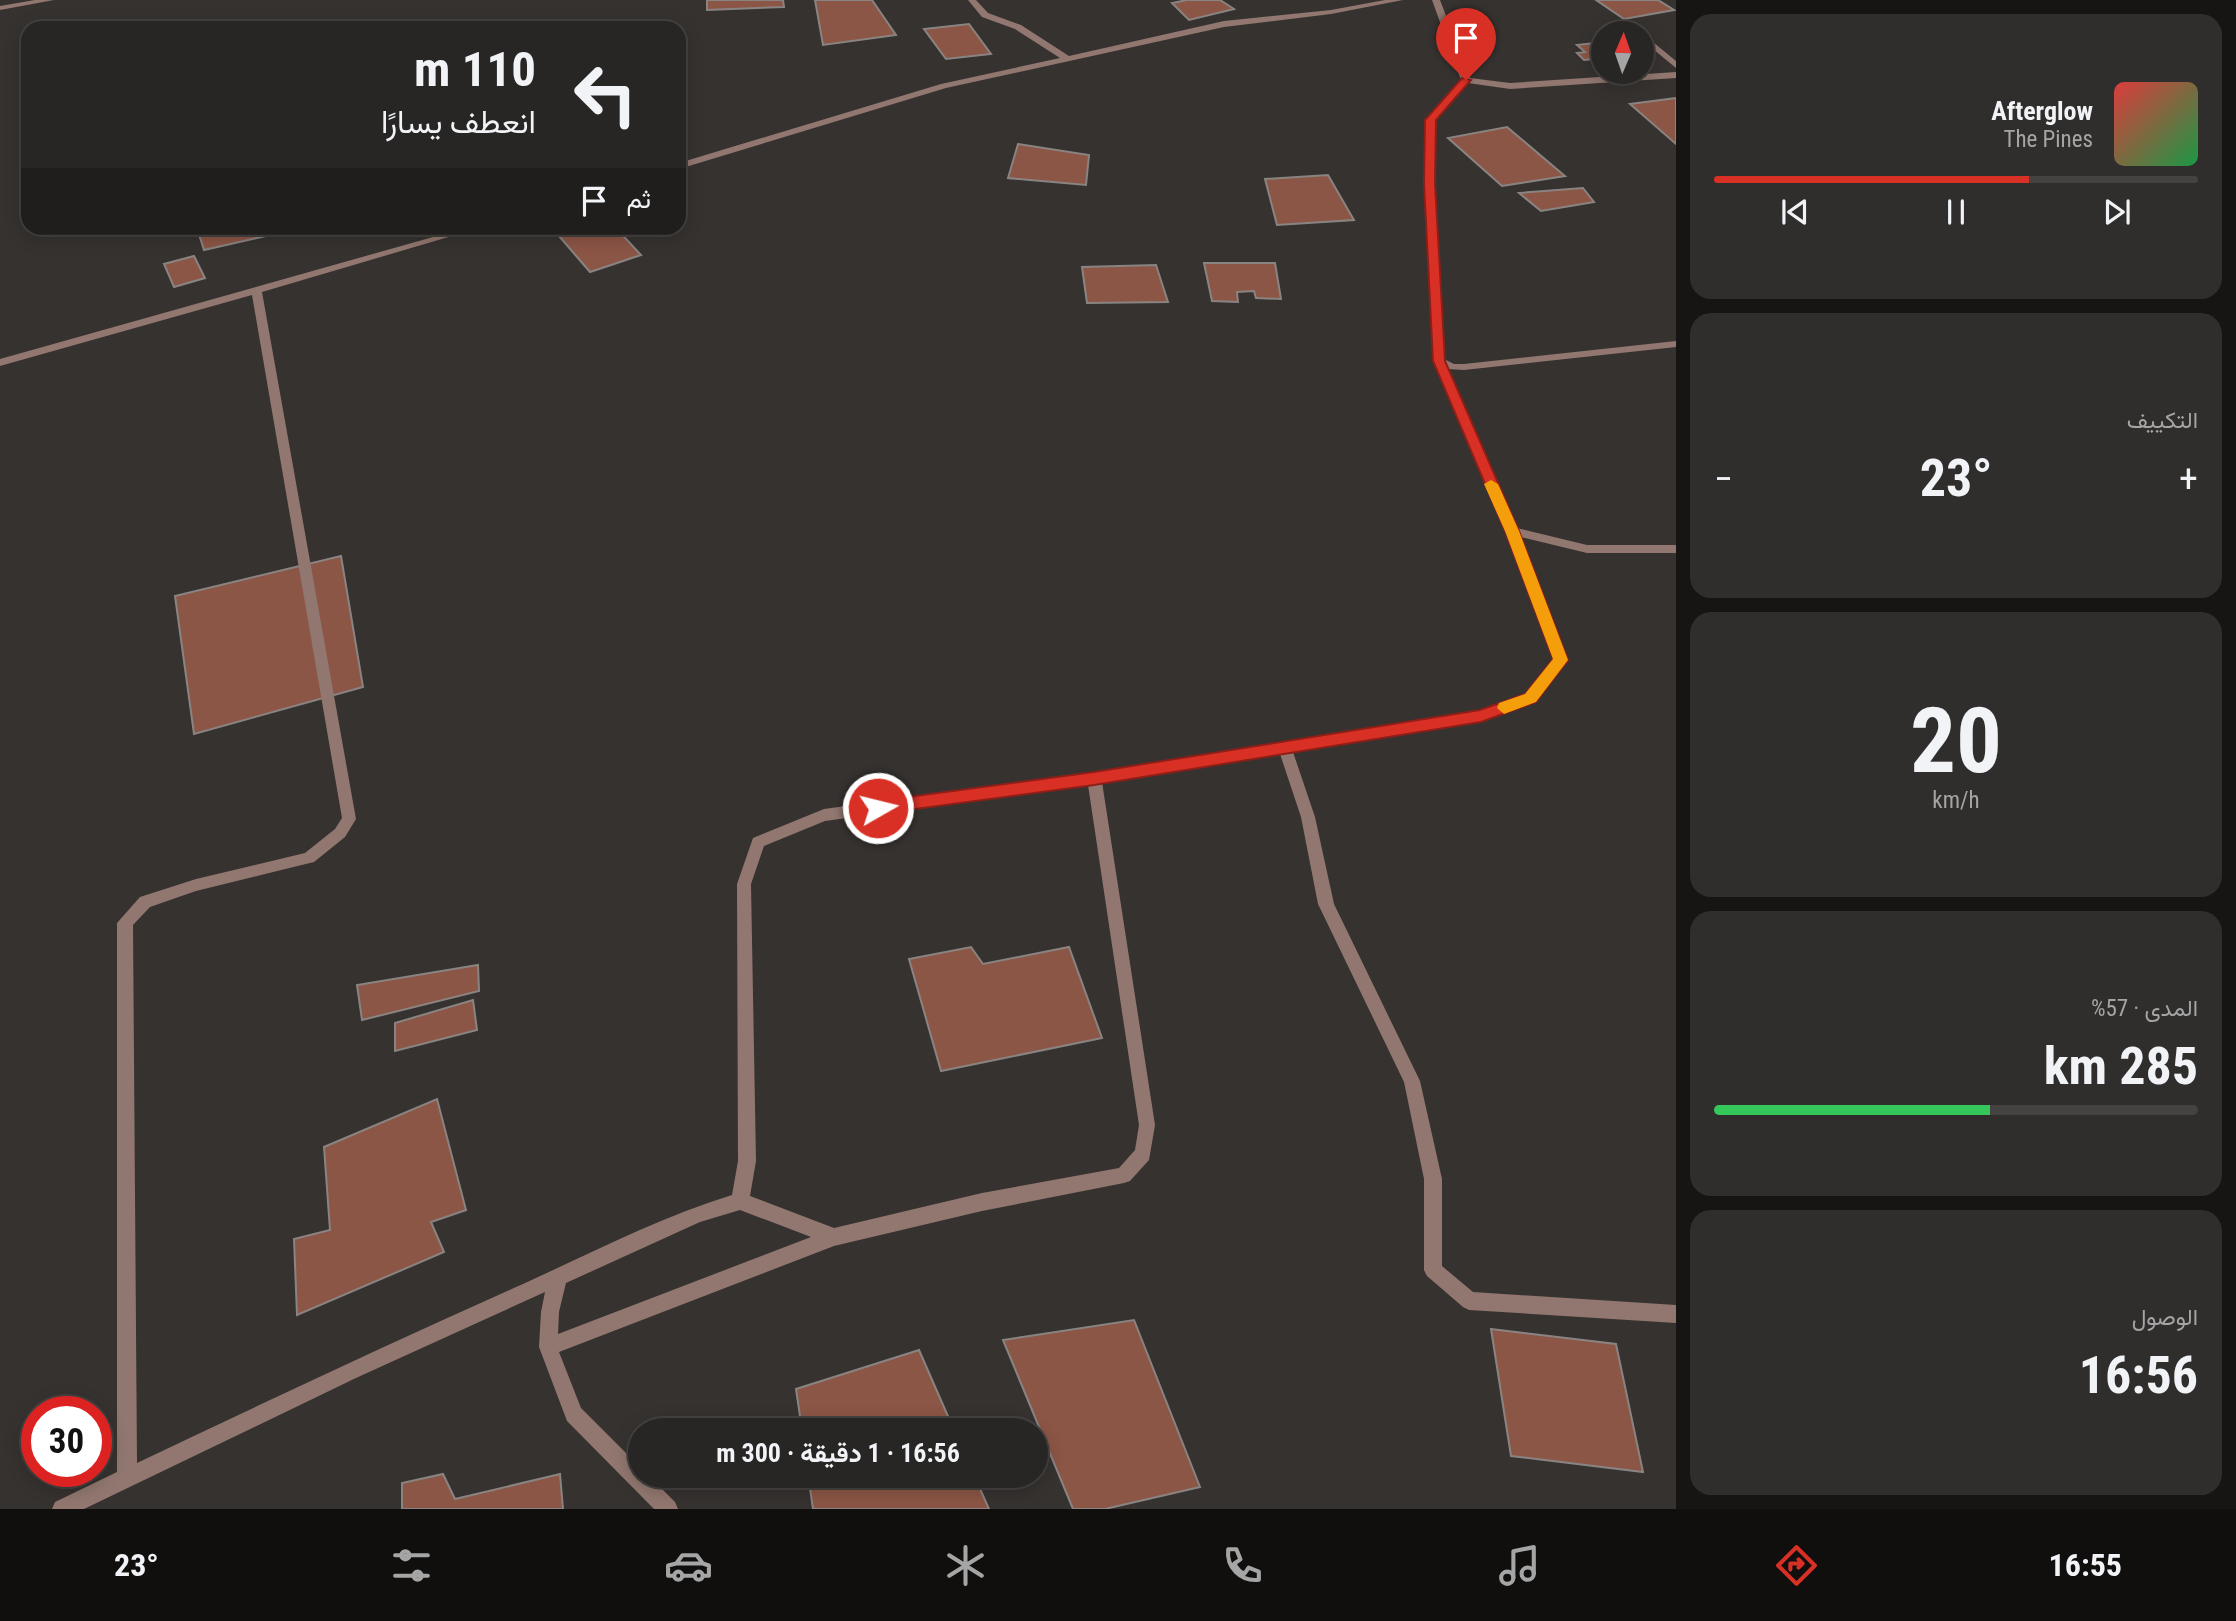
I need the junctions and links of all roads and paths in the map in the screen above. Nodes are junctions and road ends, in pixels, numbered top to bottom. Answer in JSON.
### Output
{"nodes":[{"id":1,"x":50,"y":0,"type":"edge"},
{"id":2,"x":972,"y":0,"type":"edge"},
{"id":3,"x":1399,"y":0,"type":"edge"},
{"id":4,"x":1436,"y":0,"type":"edge"},
{"id":5,"x":0,"y":8,"type":"edge"},
{"id":6,"x":1654,"y":47,"type":"edge"},
{"id":7,"x":1067,"y":58,"type":"junction"},
{"id":8,"x":1676,"y":65,"type":"edge"},
{"id":9,"x":1676,"y":75,"type":"edge"},
{"id":10,"x":1466,"y":80,"type":"junction"},
{"id":11,"x":686,"y":164,"type":"edge"},
{"id":12,"x":449,"y":235,"type":"edge"},
{"id":13,"x":256,"y":290,"type":"junction"},
{"id":14,"x":1676,"y":344,"type":"edge"},
{"id":15,"x":1439,"y":361,"type":"junction"},
{"id":16,"x":0,"y":363,"type":"edge"},
{"id":17,"x":1512,"y":531,"type":"junction"},
{"id":18,"x":1676,"y":549,"type":"edge"},
{"id":19,"x":1285,"y":747,"type":"junction"},
{"id":20,"x":1094,"y":778,"type":"junction"},
{"id":21,"x":740,"y":1201,"type":"junction"},
{"id":22,"x":834,"y":1237,"type":"junction"},
{"id":23,"x":558,"y":1276,"type":"junction"},
{"id":24,"x":1676,"y":1314,"type":"edge"},
{"id":25,"x":548,"y":1347,"type":"junction"},
{"id":26,"x":127,"y":1478,"type":"junction"},
{"id":27,"x":62,"y":1509,"type":"edge"},
{"id":28,"x":668,"y":1509,"type":"edge"}],
"edges":[{"from":1,"to":5,"type":"street"},
{"from":2,"to":7,"type":"street"},
{"from":3,"to":7,"type":"street"},
{"from":4,"to":10,"type":"street"},
{"from":6,"to":8,"type":"street"},
{"from":7,"to":11,"type":"street"},
{"from":9,"to":10,"type":"street"},
{"from":10,"to":15,"type":"street"},
{"from":12,"to":13,"type":"street"},
{"from":13,"to":16,"type":"street"},
{"from":13,"to":26,"type":"street"},
{"from":14,"to":15,"type":"street"},
{"from":15,"to":17,"type":"street"},
{"from":17,"to":18,"type":"street"},
{"from":17,"to":19,"type":"street"},
{"from":19,"to":20,"type":"street"},
{"from":19,"to":24,"type":"street"},
{"from":20,"to":21,"type":"street"},
{"from":20,"to":22,"type":"street"},
{"from":21,"to":22,"type":"street"},
{"from":21,"to":23,"type":"street"},
{"from":22,"to":25,"type":"street"},
{"from":23,"to":25,"type":"street"},
{"from":23,"to":26,"type":"street"},
{"from":25,"to":28,"type":"street"},
{"from":26,"to":27,"type":"street"}]}
